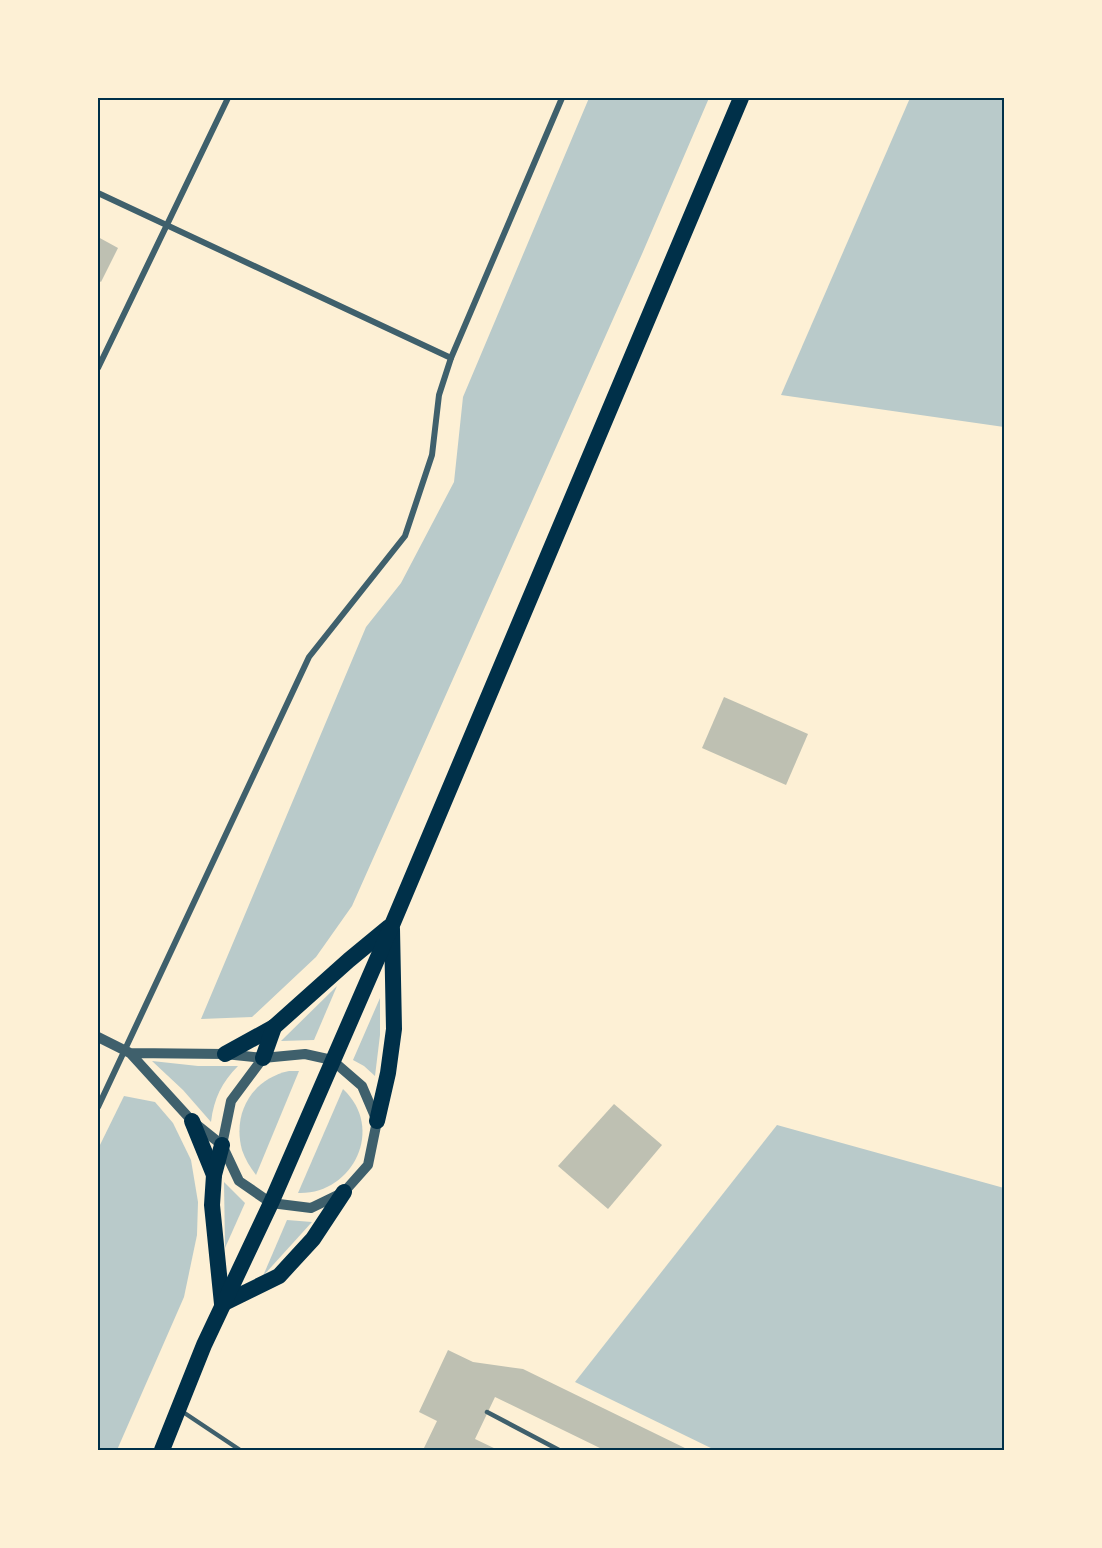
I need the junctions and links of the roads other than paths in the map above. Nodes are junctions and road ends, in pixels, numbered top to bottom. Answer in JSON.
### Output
{"nodes":[{"id":1,"x":228,"y":98,"type":"edge"},
{"id":2,"x":562,"y":98,"type":"edge"},
{"id":3,"x":741,"y":98,"type":"edge"},
{"id":4,"x":98,"y":193,"type":"edge"},
{"id":5,"x":168,"y":225,"type":"junction"},
{"id":6,"x":451,"y":358,"type":"junction"},
{"id":7,"x":98,"y":368,"type":"edge"},
{"id":8,"x":392,"y":925,"type":"junction"},
{"id":9,"x":274,"y":1028,"type":"junction"},
{"id":10,"x":98,"y":1037,"type":"edge"},
{"id":11,"x":128,"y":1052,"type":"junction"},
{"id":12,"x":225,"y":1054,"type":"junction"},
{"id":13,"x":263,"y":1058,"type":"junction"},
{"id":14,"x":332,"y":1060,"type":"junction"},
{"id":15,"x":98,"y":1107,"type":"edge"},
{"id":16,"x":192,"y":1121,"type":"junction"},
{"id":17,"x":376,"y":1122,"type":"junction"},
{"id":18,"x":222,"y":1145,"type":"junction"},
{"id":19,"x":214,"y":1175,"type":"junction"},
{"id":20,"x":344,"y":1192,"type":"junction"},
{"id":21,"x":271,"y":1203,"type":"junction"},
{"id":22,"x":222,"y":1304,"type":"junction"},
{"id":23,"x":179,"y":1410,"type":"junction"},
{"id":24,"x":487,"y":1412,"type":"dead end"},
{"id":25,"x":162,"y":1450,"type":"edge"},
{"id":26,"x":240,"y":1450,"type":"edge"},
{"id":27,"x":559,"y":1450,"type":"edge"}],
"edges":[{"from":1,"to":5,"type":"street"},
{"from":2,"to":6,"type":"street"},
{"from":3,"to":8,"type":"highway"},
{"from":4,"to":5,"type":"street"},
{"from":5,"to":6,"type":"street"},
{"from":5,"to":7,"type":"street"},
{"from":6,"to":11,"type":"street"},
{"from":8,"to":9,"type":"highway"},
{"from":8,"to":14,"type":"highway"},
{"from":8,"to":17,"type":"highway"},
{"from":9,"to":12,"type":"highway"},
{"from":9,"to":13,"type":"highway"},
{"from":10,"to":11,"type":"street"},
{"from":11,"to":12,"type":"street"},
{"from":11,"to":15,"type":"street"},
{"from":11,"to":16,"type":"street"},
{"from":12,"to":13,"type":"street"},
{"from":13,"to":14,"type":"street"},
{"from":13,"to":18,"type":"street"},
{"from":14,"to":17,"type":"street"},
{"from":14,"to":21,"type":"highway"},
{"from":16,"to":18,"type":"street"},
{"from":16,"to":19,"type":"highway"},
{"from":17,"to":20,"type":"street"},
{"from":18,"to":19,"type":"highway"},
{"from":18,"to":21,"type":"street"},
{"from":19,"to":22,"type":"highway"},
{"from":20,"to":21,"type":"street"},
{"from":20,"to":22,"type":"highway"},
{"from":21,"to":22,"type":"highway"},
{"from":22,"to":23,"type":"highway"},
{"from":23,"to":25,"type":"highway"},
{"from":23,"to":26,"type":"lane"},
{"from":24,"to":27,"type":"lane"}]}
